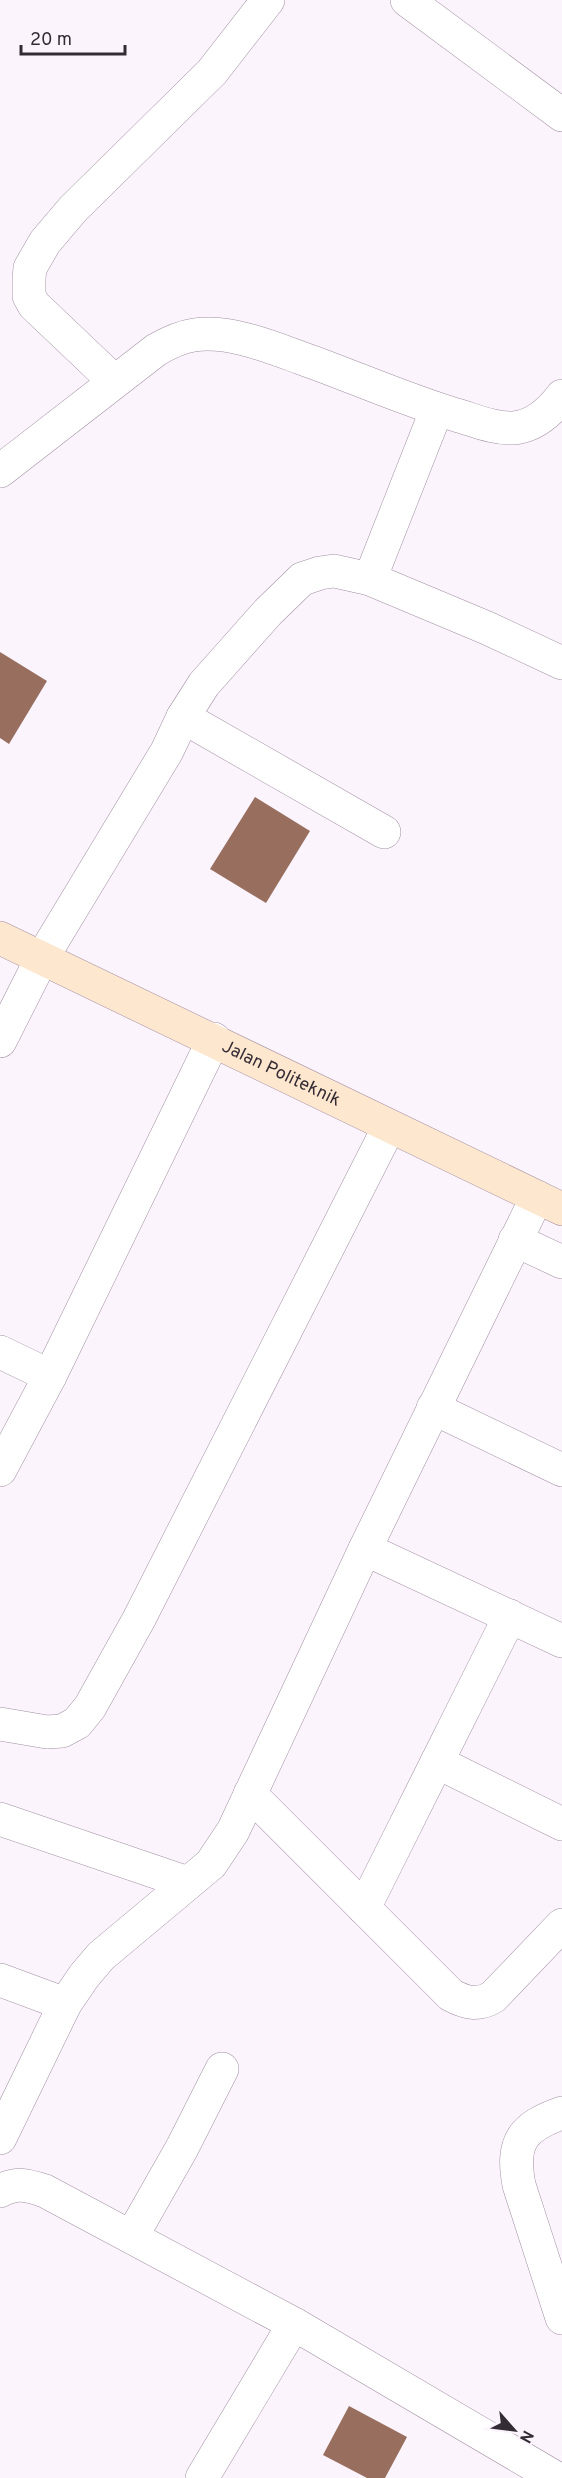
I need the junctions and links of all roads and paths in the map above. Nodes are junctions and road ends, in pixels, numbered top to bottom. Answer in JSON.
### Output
{"nodes":[{"id":1,"x":268,"y":0,"type":"edge"},
{"id":2,"x":407,"y":0,"type":"edge"},
{"id":3,"x":562,"y":115,"type":"edge"},
{"id":4,"x":114,"y":381,"type":"junction"},
{"id":5,"x":562,"y":396,"type":"edge"},
{"id":6,"x":437,"y":409,"type":"junction"},
{"id":7,"x":0,"y":471,"type":"edge"},
{"id":8,"x":370,"y":579,"type":"junction"},
{"id":9,"x":562,"y":663,"type":"edge"},
{"id":10,"x":183,"y":717,"type":"junction"},
{"id":11,"x":384,"y":832,"type":"dead end"},
{"id":12,"x":0,"y":938,"type":"edge"},
{"id":13,"x":42,"y":958,"type":"junction"},
{"id":14,"x":214,"y":1039,"type":"junction"},
{"id":15,"x":0,"y":1041,"type":"edge"},
{"id":16,"x":389,"y":1127,"type":"junction"},
{"id":17,"x":550,"y":1203,"type":"edge"},
{"id":18,"x":515,"y":1239,"type":"junction"},
{"id":19,"x":562,"y":1262,"type":"edge"},
{"id":20,"x":0,"y":1352,"type":"edge"},
{"id":21,"x":50,"y":1376,"type":"junction"},
{"id":22,"x":433,"y":1408,"type":"junction"},
{"id":23,"x":0,"y":1470,"type":"edge"},
{"id":24,"x":562,"y":1470,"type":"edge"},
{"id":25,"x":365,"y":1549,"type":"junction"},
{"id":26,"x":510,"y":1617,"type":"junction"},
{"id":27,"x":562,"y":1641,"type":"edge"},
{"id":28,"x":0,"y":1724,"type":"edge"},
{"id":29,"x":437,"y":1762,"type":"junction"},
{"id":30,"x":250,"y":1794,"type":"junction"},
{"id":31,"x":0,"y":1819,"type":"edge"},
{"id":32,"x":562,"y":1824,"type":"edge"},
{"id":33,"x":188,"y":1883,"type":"junction"},
{"id":34,"x":364,"y":1908,"type":"junction"},
{"id":35,"x":562,"y":1925,"type":"edge"},
{"id":36,"x":0,"y":1980,"type":"edge"},
{"id":37,"x":65,"y":2004,"type":"junction"},
{"id":38,"x":222,"y":2069,"type":"dead end"},
{"id":39,"x":562,"y":2113,"type":"edge"},
{"id":40,"x":0,"y":2138,"type":"edge"},
{"id":41,"x":0,"y":2191,"type":"edge"},
{"id":42,"x":132,"y":2236,"type":"junction"},
{"id":43,"x":562,"y":2318,"type":"edge"},
{"id":44,"x":294,"y":2324,"type":"junction"},
{"id":45,"x":201,"y":2478,"type":"edge"},
{"id":46,"x":556,"y":2478,"type":"edge"}],
"edges":[{"from":1,"to":4,"type":"street"},
{"from":2,"to":3,"type":"street"},
{"from":4,"to":6,"type":"street"},
{"from":4,"to":7,"type":"street"},
{"from":5,"to":6,"type":"street"},
{"from":6,"to":8,"type":"street"},
{"from":8,"to":9,"type":"street"},
{"from":8,"to":10,"type":"street"},
{"from":10,"to":11,"type":"street"},
{"from":10,"to":13,"type":"street"},
{"from":12,"to":13,"type":"street","name":"Jalan Politeknik"},
{"from":13,"to":14,"type":"street","name":"Jalan Politeknik"},
{"from":13,"to":15,"type":"street"},
{"from":14,"to":16,"type":"street","name":"Jalan Politeknik"},
{"from":14,"to":21,"type":"street"},
{"from":16,"to":17,"type":"street","name":"Jalan Politeknik"},
{"from":16,"to":28,"type":"street"},
{"from":17,"to":18,"type":"street"},
{"from":18,"to":19,"type":"street"},
{"from":18,"to":22,"type":"street"},
{"from":20,"to":21,"type":"street"},
{"from":21,"to":23,"type":"street"},
{"from":22,"to":24,"type":"street"},
{"from":22,"to":25,"type":"street"},
{"from":25,"to":26,"type":"street"},
{"from":25,"to":30,"type":"street"},
{"from":26,"to":27,"type":"street"},
{"from":26,"to":29,"type":"street"},
{"from":29,"to":32,"type":"street"},
{"from":29,"to":34,"type":"street"},
{"from":30,"to":33,"type":"street"},
{"from":30,"to":34,"type":"street"},
{"from":31,"to":33,"type":"street"},
{"from":33,"to":37,"type":"street"},
{"from":34,"to":35,"type":"street"},
{"from":36,"to":37,"type":"street"},
{"from":37,"to":40,"type":"street"},
{"from":38,"to":42,"type":"street"},
{"from":39,"to":43,"type":"street"},
{"from":41,"to":42,"type":"street"},
{"from":42,"to":44,"type":"street"},
{"from":44,"to":45,"type":"street"},
{"from":44,"to":46,"type":"street"}]}
